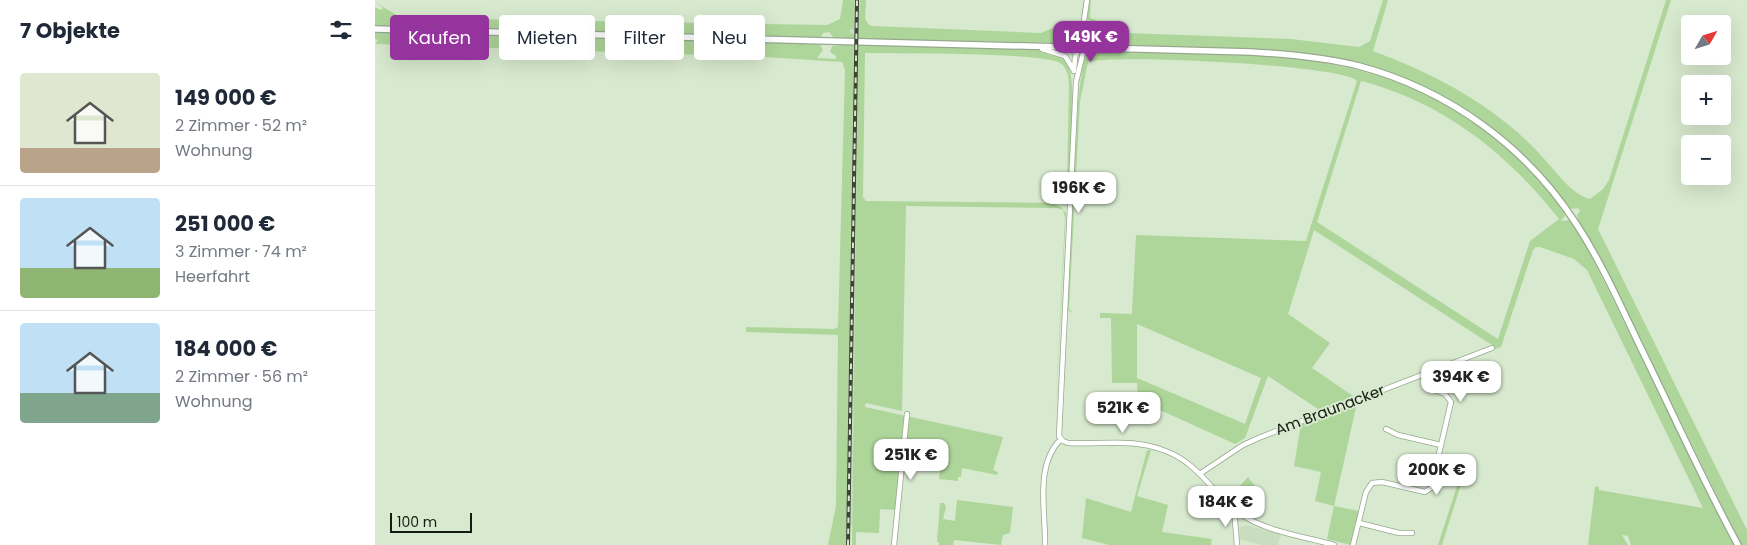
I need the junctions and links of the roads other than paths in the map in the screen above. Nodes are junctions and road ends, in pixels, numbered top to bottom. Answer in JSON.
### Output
{"nodes":[{"id":1,"x":1087,"y":0,"type":"edge"},
{"id":2,"x":375,"y":29,"type":"edge"},
{"id":3,"x":1032,"y":46,"type":"junction"},
{"id":4,"x":1080,"y":48,"type":"junction"},
{"id":5,"x":1074,"y":71,"type":"junction"},
{"id":6,"x":1076,"y":82,"type":"junction"},
{"id":7,"x":1492,"y":348,"type":"dead end"},
{"id":8,"x":1423,"y":375,"type":"junction"},
{"id":9,"x":907,"y":414,"type":"dead end"},
{"id":10,"x":1386,"y":429,"type":"dead end"},
{"id":11,"x":1061,"y":439,"type":"junction"},
{"id":12,"x":1441,"y":445,"type":"junction"},
{"id":13,"x":1201,"y":473,"type":"junction"},
{"id":14,"x":1235,"y":509,"type":"junction"},
{"id":15,"x":1359,"y":523,"type":"junction"},
{"id":16,"x":1412,"y":532,"type":"dead end"},
{"id":17,"x":1737,"y":544,"type":"edge"},
{"id":18,"x":894,"y":545,"type":"edge"},
{"id":19,"x":1045,"y":545,"type":"edge"},
{"id":20,"x":1237,"y":545,"type":"edge"},
{"id":21,"x":1334,"y":545,"type":"edge"},
{"id":22,"x":1353,"y":545,"type":"edge"}],
"edges":[{"from":1,"to":4,"type":"street"},
{"from":2,"to":3,"type":"street"},
{"from":3,"to":4,"type":"street"},
{"from":3,"to":5,"type":"street"},
{"from":4,"to":5,"type":"street"},
{"from":4,"to":6,"type":"street"},
{"from":4,"to":17,"type":"street"},
{"from":5,"to":6,"type":"street"},
{"from":6,"to":11,"type":"street"},
{"from":7,"to":8,"type":"street","name":"Am Braunacker"},
{"from":8,"to":12,"type":"street"},
{"from":8,"to":13,"type":"street","name":"Am Braunacker"},
{"from":9,"to":18,"type":"street"},
{"from":10,"to":12,"type":"street"},
{"from":11,"to":13,"type":"street"},
{"from":11,"to":19,"type":"street"},
{"from":12,"to":15,"type":"street"},
{"from":13,"to":14,"type":"street"},
{"from":14,"to":20,"type":"street"},
{"from":14,"to":21,"type":"street"},
{"from":15,"to":16,"type":"street"},
{"from":15,"to":22,"type":"street"}]}
